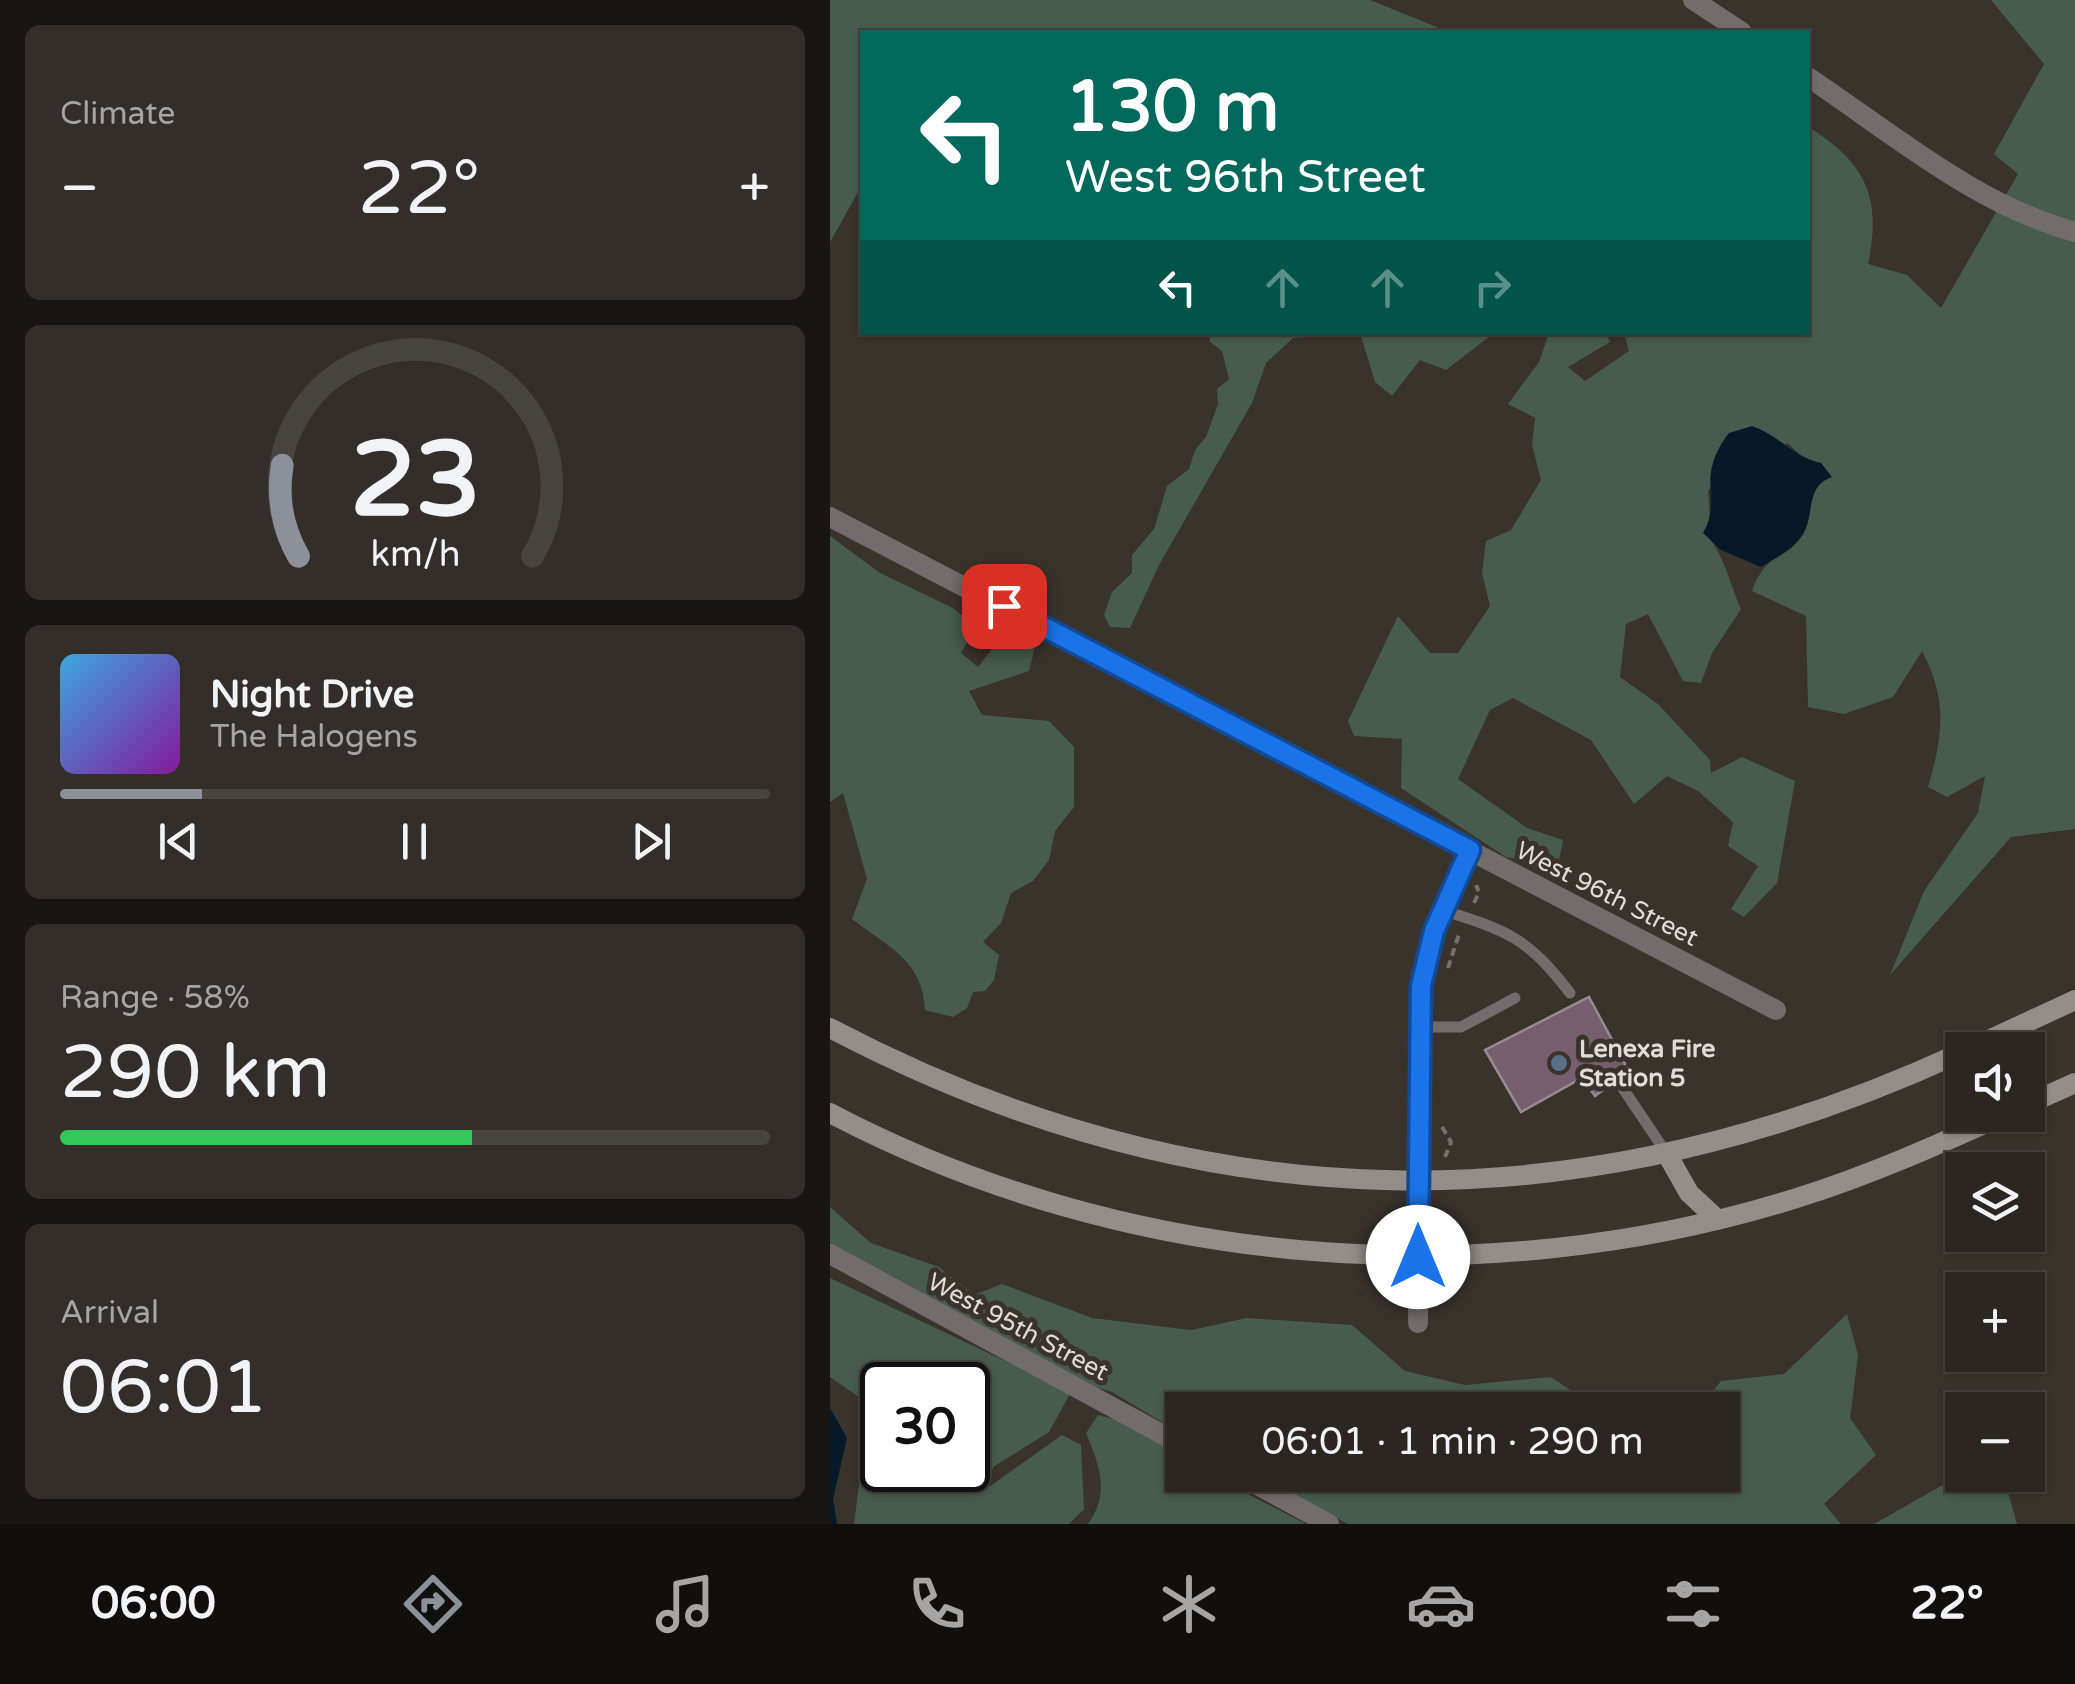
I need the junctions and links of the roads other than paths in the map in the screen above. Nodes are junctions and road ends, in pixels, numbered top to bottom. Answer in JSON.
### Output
{"nodes":[{"id":1,"x":1693,"y":0,"type":"edge"},
{"id":2,"x":1739,"y":30,"type":"edge"},
{"id":3,"x":1810,"y":78,"type":"edge"},
{"id":4,"x":2075,"y":232,"type":"edge"},
{"id":5,"x":830,"y":517,"type":"edge"},
{"id":6,"x":1470,"y":850,"type":"junction"},
{"id":7,"x":1442,"y":910,"type":"junction"},
{"id":8,"x":1570,"y":994,"type":"dead end"},
{"id":9,"x":1515,"y":998,"type":"dead end"},
{"id":10,"x":2075,"y":1000,"type":"edge"},
{"id":11,"x":1776,"y":1010,"type":"dead end"},
{"id":12,"x":1418,"y":1027,"type":"junction"},
{"id":13,"x":830,"y":1028,"type":"edge"},
{"id":14,"x":2006,"y":1032,"type":"edge"},
{"id":15,"x":1945,"y":1060,"type":"edge"},
{"id":16,"x":2075,"y":1082,"type":"edge"},
{"id":17,"x":1622,"y":1087,"type":"dead end"},
{"id":18,"x":2045,"y":1096,"type":"edge"},
{"id":19,"x":830,"y":1114,"type":"edge"},
{"id":20,"x":1965,"y":1132,"type":"edge"},
{"id":21,"x":1667,"y":1154,"type":"junction"},
{"id":22,"x":1418,"y":1181,"type":"junction"},
{"id":23,"x":1718,"y":1220,"type":"junction"},
{"id":24,"x":830,"y":1254,"type":"edge"},
{"id":25,"x":1418,"y":1257,"type":"junction"},
{"id":26,"x":1418,"y":1323,"type":"dead end"},
{"id":27,"x":1165,"y":1436,"type":"edge"},
{"id":28,"x":1271,"y":1492,"type":"edge"},
{"id":29,"x":1330,"y":1524,"type":"edge"}],
"edges":[{"from":1,"to":2,"type":"street"},
{"from":3,"to":4,"type":"street"},
{"from":5,"to":6,"type":"street","name":"West 96th Street"},
{"from":6,"to":7,"type":"street"},
{"from":6,"to":11,"type":"street","name":"West 96th Street"},
{"from":7,"to":8,"type":"lane"},
{"from":7,"to":12,"type":"street"},
{"from":9,"to":12,"type":"lane"},
{"from":10,"to":14,"type":"main road"},
{"from":12,"to":22,"type":"street"},
{"from":13,"to":22,"type":"main road"},
{"from":15,"to":21,"type":"main road"},
{"from":16,"to":18,"type":"main road"},
{"from":17,"to":21,"type":"lane"},
{"from":19,"to":25,"type":"main road"},
{"from":20,"to":23,"type":"main road"},
{"from":21,"to":22,"type":"main road"},
{"from":21,"to":23,"type":"main road"},
{"from":22,"to":25,"type":"street"},
{"from":23,"to":25,"type":"main road"},
{"from":24,"to":27,"type":"street","name":"West 95th Street"},
{"from":25,"to":26,"type":"street"},
{"from":28,"to":29,"type":"street"}]}
